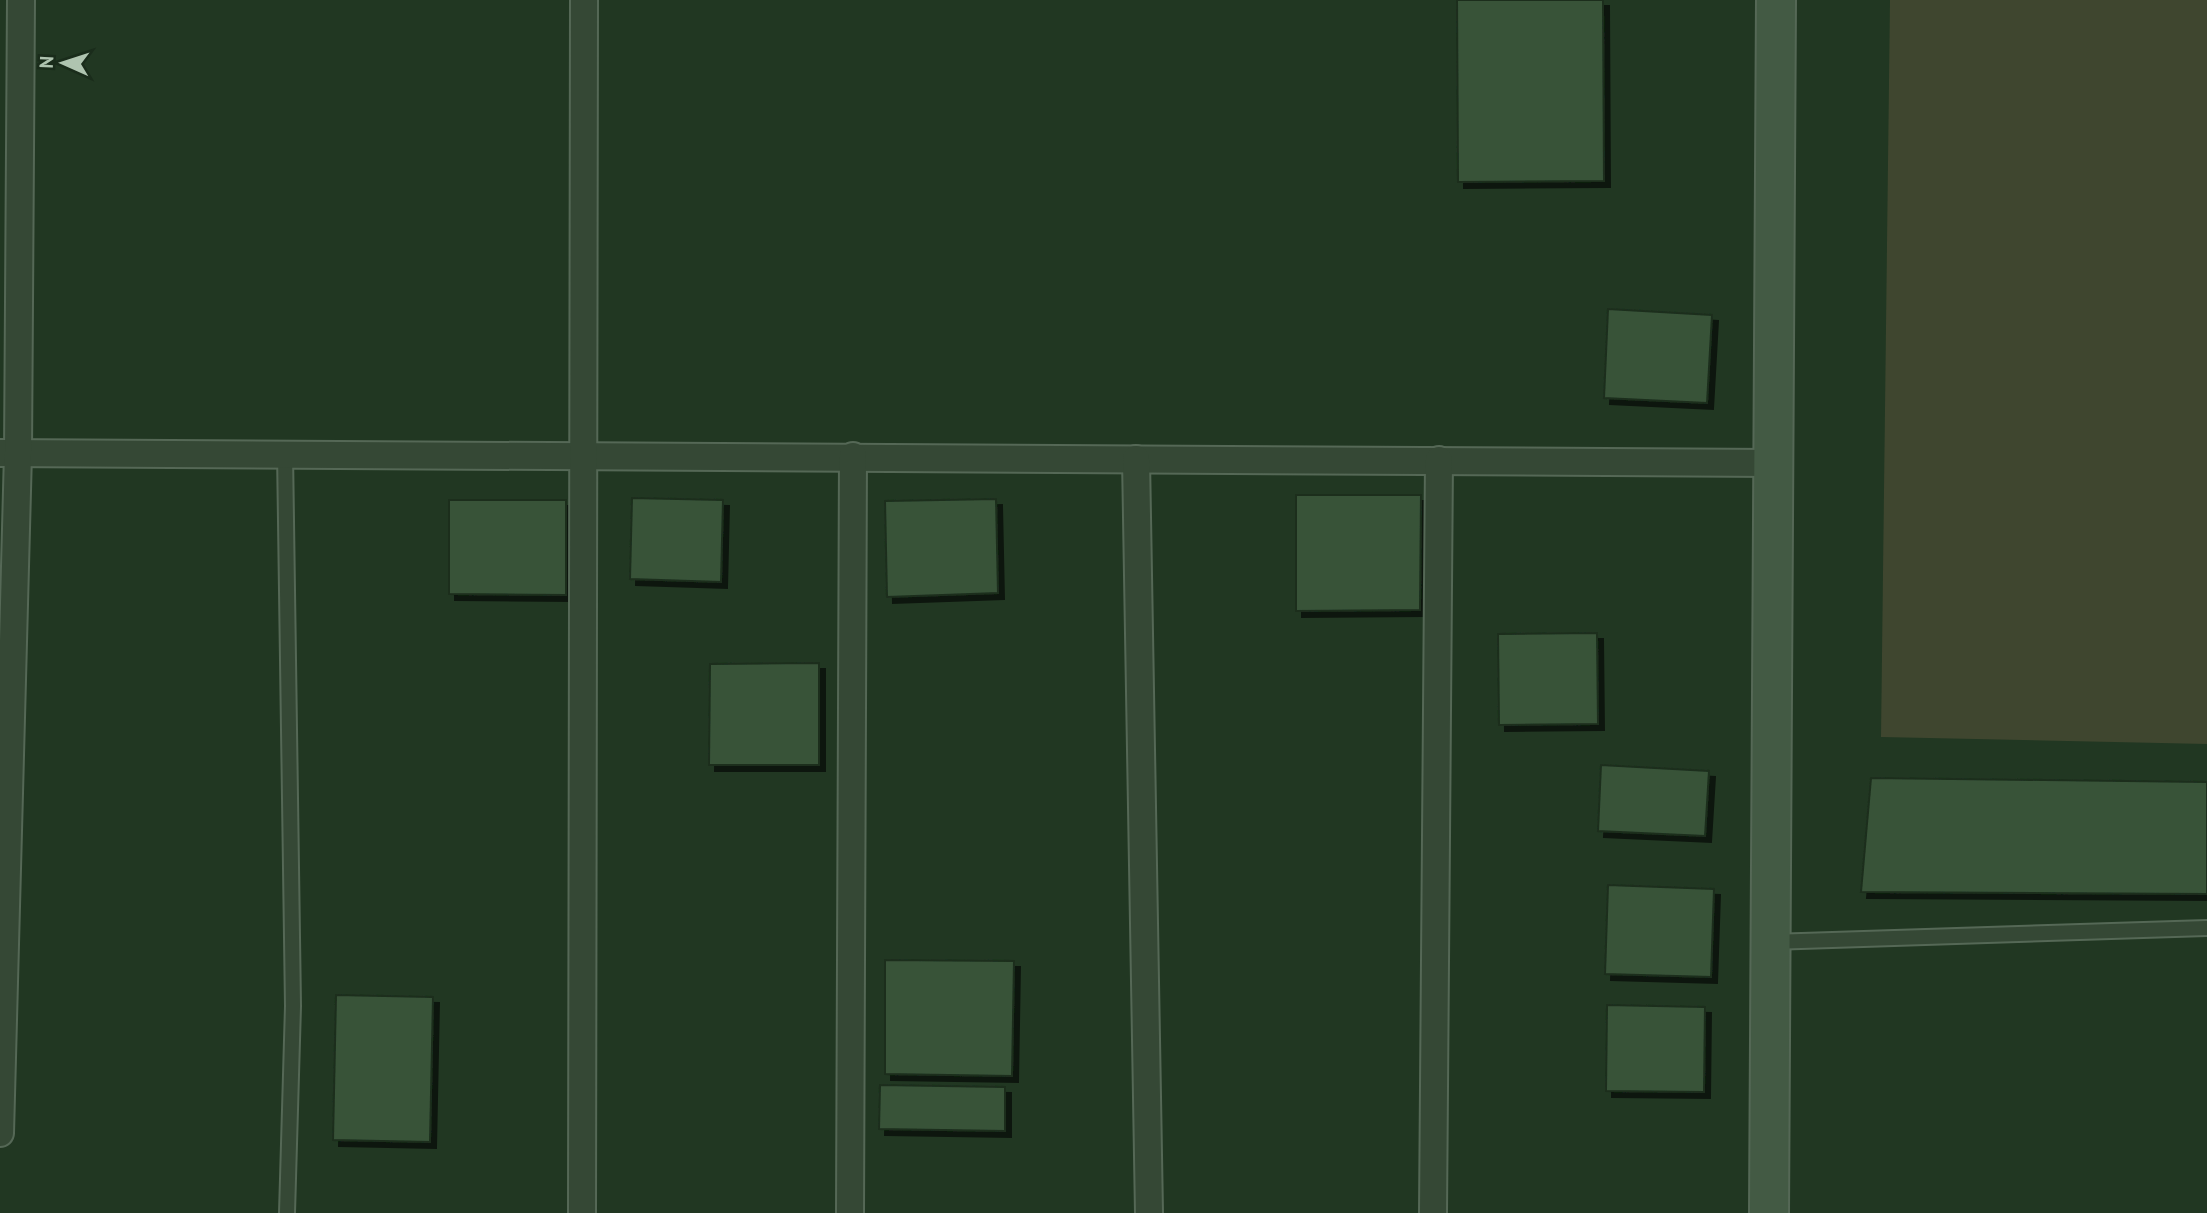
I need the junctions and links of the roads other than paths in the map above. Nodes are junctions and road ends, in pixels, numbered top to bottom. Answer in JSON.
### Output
{"nodes":[{"id":1,"x":21,"y":0,"type":"edge"},
{"id":2,"x":584,"y":0,"type":"edge"},
{"id":3,"x":1776,"y":0,"type":"edge"},
{"id":4,"x":285,"y":452,"type":"junction"},
{"id":5,"x":9,"y":453,"type":"edge"},
{"id":6,"x":583,"y":455,"type":"junction"},
{"id":7,"x":853,"y":456,"type":"junction"},
{"id":8,"x":1136,"y":459,"type":"junction"},
{"id":9,"x":1439,"y":460,"type":"junction"},
{"id":10,"x":1773,"y":463,"type":"junction"},
{"id":11,"x":2207,"y":928,"type":"edge"},
{"id":12,"x":1770,"y":942,"type":"junction"},
{"id":13,"x":0,"y":1133,"type":"edge"},
{"id":14,"x":287,"y":1213,"type":"edge"},
{"id":15,"x":582,"y":1213,"type":"edge"},
{"id":16,"x":850,"y":1213,"type":"edge"},
{"id":17,"x":1149,"y":1213,"type":"edge"},
{"id":18,"x":1433,"y":1213,"type":"edge"},
{"id":19,"x":1769,"y":1213,"type":"edge"}],
"edges":[{"from":1,"to":5,"type":"street"},
{"from":2,"to":6,"type":"street"},
{"from":3,"to":10,"type":"main road"},
{"from":4,"to":5,"type":"street"},
{"from":4,"to":6,"type":"street"},
{"from":4,"to":14,"type":"lane"},
{"from":5,"to":13,"type":"street"},
{"from":6,"to":7,"type":"street"},
{"from":6,"to":15,"type":"street"},
{"from":7,"to":8,"type":"street"},
{"from":7,"to":16,"type":"street"},
{"from":8,"to":9,"type":"street"},
{"from":8,"to":17,"type":"street"},
{"from":9,"to":10,"type":"street"},
{"from":9,"to":18,"type":"street"},
{"from":10,"to":12,"type":"main road"},
{"from":11,"to":12,"type":"lane"},
{"from":12,"to":19,"type":"main road"}]}
